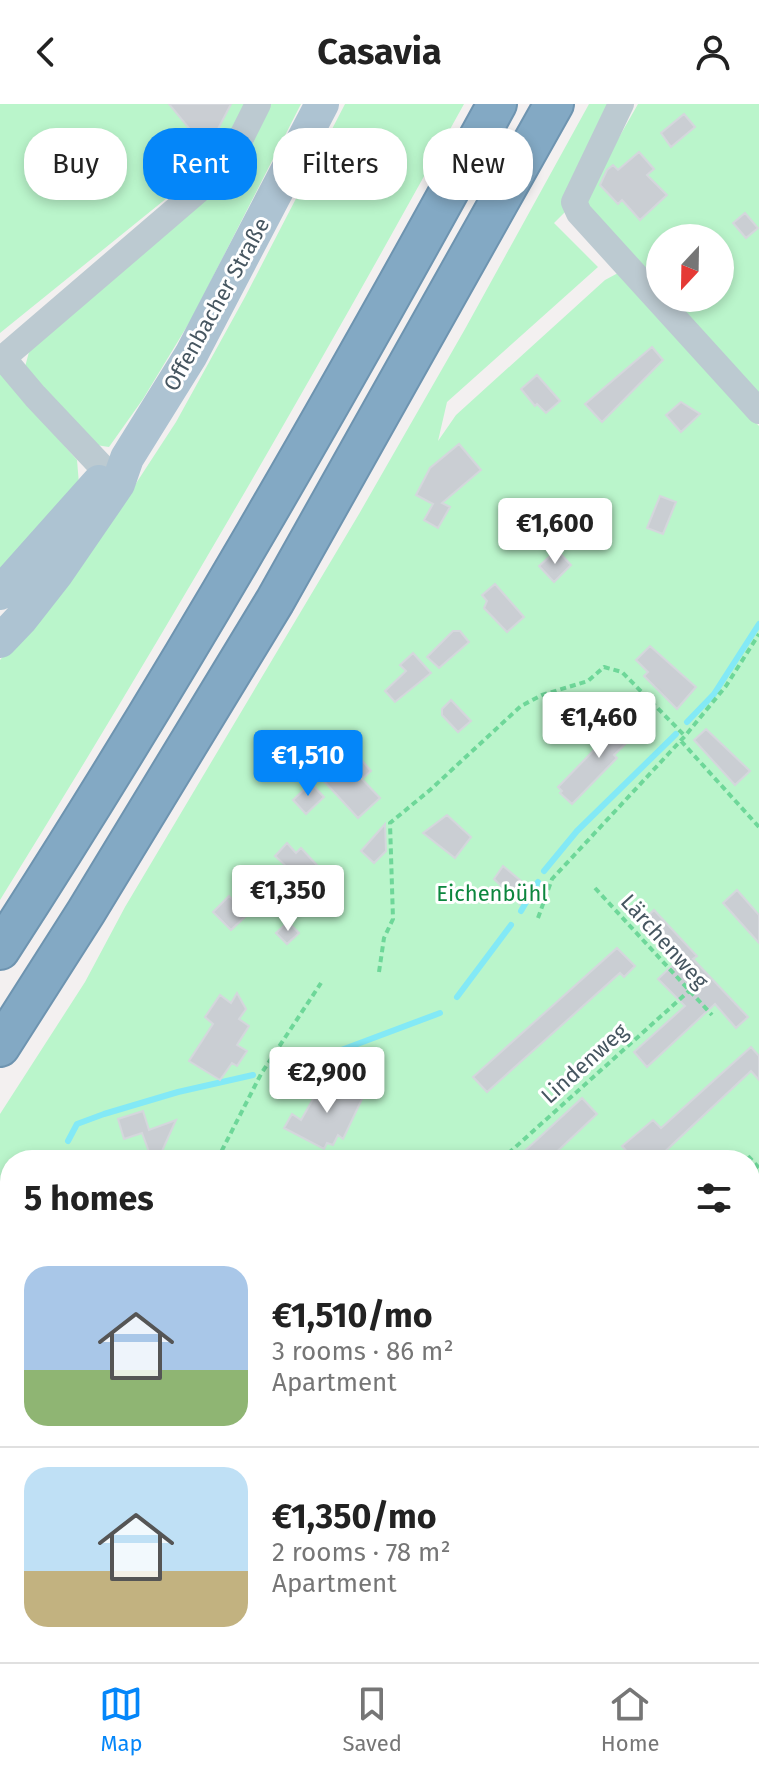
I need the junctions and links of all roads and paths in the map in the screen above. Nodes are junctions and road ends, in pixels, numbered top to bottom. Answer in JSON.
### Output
{"nodes":[{"id":1,"x":258,"y":104,"type":"edge"},
{"id":2,"x":322,"y":104,"type":"edge"},
{"id":3,"x":497,"y":104,"type":"edge"},
{"id":4,"x":554,"y":104,"type":"edge"},
{"id":5,"x":621,"y":104,"type":"edge"},
{"id":6,"x":2,"y":357,"type":"edge"},
{"id":7,"x":759,"y":411,"type":"edge"},
{"id":8,"x":117,"y":472,"type":"junction"},
{"id":9,"x":0,"y":593,"type":"edge"},
{"id":10,"x":759,"y":634,"type":"edge"},
{"id":11,"x":0,"y":641,"type":"edge"},
{"id":12,"x":683,"y":738,"type":"junction"},
{"id":13,"x":759,"y":827,"type":"edge"},
{"id":14,"x":595,"y":888,"type":"dead end"},
{"id":15,"x":538,"y":918,"type":"dead end"},
{"id":16,"x":0,"y":950,"type":"edge"},
{"id":17,"x":379,"y":972,"type":"dead end"},
{"id":18,"x":321,"y":983,"type":"dead end"},
{"id":19,"x":689,"y":991,"type":"junction"},
{"id":20,"x":712,"y":1015,"type":"dead end"},
{"id":21,"x":0,"y":1047,"type":"edge"},
{"id":22,"x":222,"y":1150,"type":"edge"},
{"id":23,"x":512,"y":1150,"type":"edge"}],
"edges":[{"from":1,"to":6,"type":"street"},
{"from":2,"to":8,"type":"main road","name":"Offenbacher Straße"},
{"from":3,"to":16,"type":"highway"},
{"from":4,"to":21,"type":"highway"},
{"from":5,"to":7,"type":"street"},
{"from":6,"to":8,"type":"street"},
{"from":8,"to":9,"type":"main road","name":"Offenbacher Straße"},
{"from":8,"to":11,"type":"main road","name":"Offenbacher Straße"},
{"from":10,"to":12,"type":"path"},
{"from":12,"to":13,"type":"path"},
{"from":12,"to":15,"type":"path"},
{"from":12,"to":17,"type":"path"},
{"from":14,"to":19,"type":"path","name":"Lärchenweg"},
{"from":18,"to":22,"type":"path"},
{"from":19,"to":20,"type":"path","name":"Lärchenweg"},
{"from":19,"to":23,"type":"path","name":"Lindenweg"}]}
